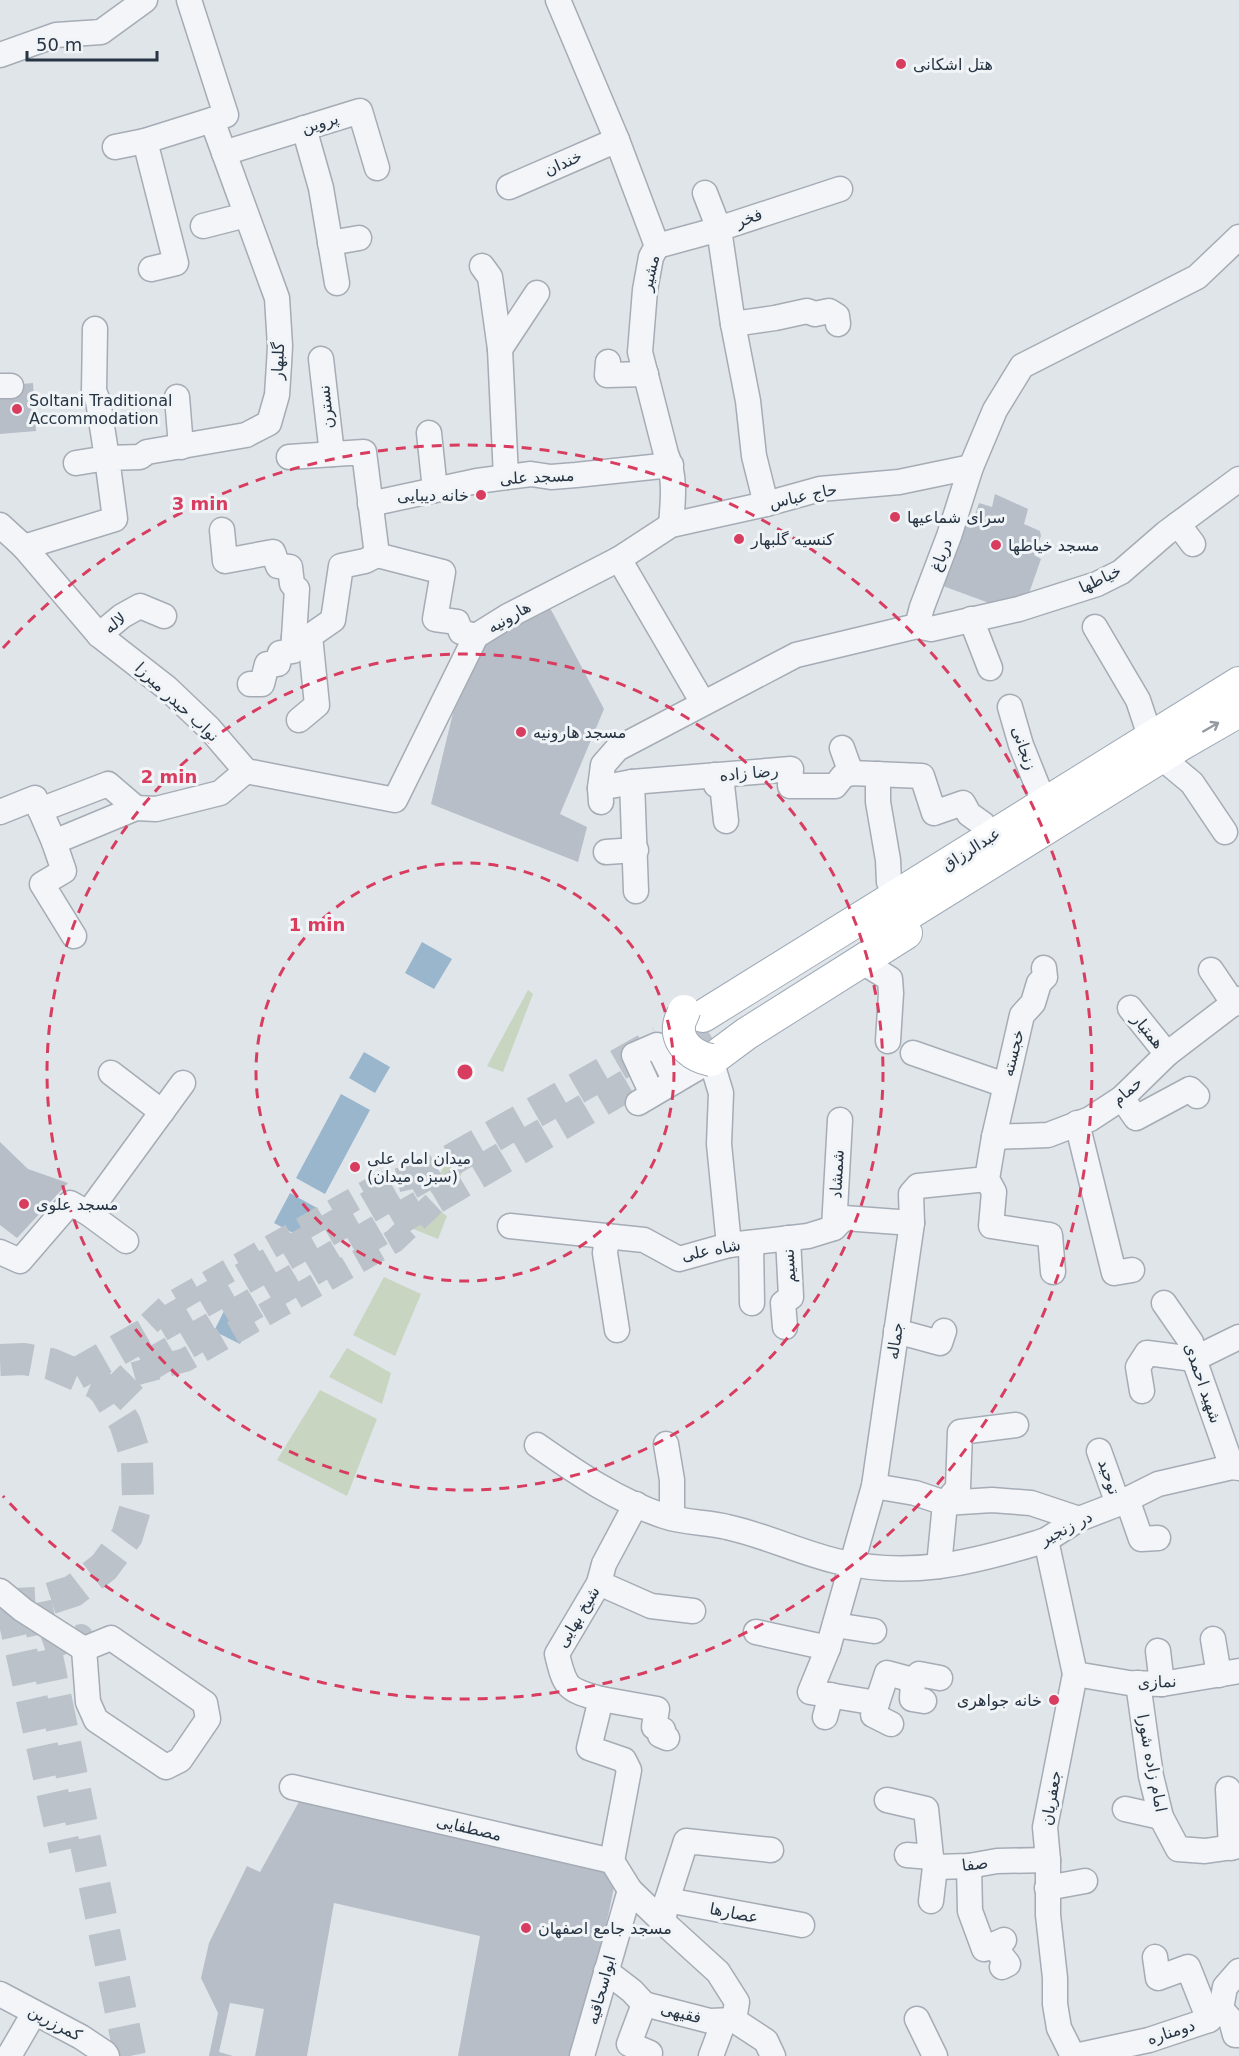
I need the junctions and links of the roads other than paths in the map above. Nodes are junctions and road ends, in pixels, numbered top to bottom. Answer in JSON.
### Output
{"nodes":[{"id":1,"x":145,"y":0,"type":"edge"},
{"id":2,"x":189,"y":0,"type":"edge"},
{"id":3,"x":558,"y":0,"type":"edge"},
{"id":4,"x":0,"y":55,"type":"edge"},
{"id":5,"x":212,"y":120,"type":"junction"},
{"id":6,"x":304,"y":128,"type":"junction"},
{"id":7,"x":616,"y":140,"type":"junction"},
{"id":8,"x":145,"y":141,"type":"junction"},
{"id":9,"x":116,"y":147,"type":"dead end"},
{"id":10,"x":224,"y":153,"type":"junction"},
{"id":11,"x":377,"y":168,"type":"dead end"},
{"id":12,"x":509,"y":187,"type":"dead end"},
{"id":13,"x":705,"y":193,"type":"dead end"},
{"id":14,"x":837,"y":194,"type":"dead end"},
{"id":15,"x":246,"y":215,"type":"junction"},
{"id":16,"x":202,"y":226,"type":"dead end"},
{"id":17,"x":719,"y":229,"type":"junction"},
{"id":18,"x":1239,"y":237,"type":"edge"},
{"id":19,"x":359,"y":238,"type":"dead end"},
{"id":20,"x":330,"y":243,"type":"junction"},
{"id":21,"x":657,"y":246,"type":"junction"},
{"id":22,"x":482,"y":266,"type":"dead end"},
{"id":23,"x":151,"y":269,"type":"dead end"},
{"id":24,"x":337,"y":283,"type":"dead end"},
{"id":25,"x":492,"y":297,"type":"junction"},
{"id":26,"x":733,"y":324,"type":"junction"},
{"id":27,"x":838,"y":324,"type":"dead end"},
{"id":28,"x":95,"y":329,"type":"dead end"},
{"id":29,"x":500,"y":349,"type":"junction"},
{"id":30,"x":321,"y":359,"type":"dead end"},
{"id":31,"x":608,"y":362,"type":"dead end"},
{"id":32,"x":646,"y":374,"type":"junction"},
{"id":33,"x":177,"y":397,"type":"dead end"},
{"id":34,"x":429,"y":433,"type":"dead end"},
{"id":35,"x":181,"y":447,"type":"junction"},
{"id":36,"x":332,"y":454,"type":"junction"},
{"id":37,"x":289,"y":457,"type":"dead end"},
{"id":38,"x":107,"y":459,"type":"junction"},
{"id":39,"x":76,"y":463,"type":"dead end"},
{"id":40,"x":671,"y":465,"type":"junction"},
{"id":41,"x":971,"y":467,"type":"junction"},
{"id":42,"x":506,"y":477,"type":"junction"},
{"id":43,"x":1239,"y":479,"type":"edge"},
{"id":44,"x":435,"y":490,"type":"junction"},
{"id":45,"x":370,"y":504,"type":"junction"},
{"id":46,"x":766,"y":504,"type":"junction"},
{"id":47,"x":1178,"y":524,"type":"junction"},
{"id":48,"x":0,"y":525,"type":"edge"},
{"id":49,"x":671,"y":525,"type":"junction"},
{"id":50,"x":222,"y":530,"type":"dead end"},
{"id":51,"x":1193,"y":544,"type":"dead end"},
{"id":52,"x":24,"y":547,"type":"junction"},
{"id":53,"x":376,"y":555,"type":"junction"},
{"id":54,"x":619,"y":559,"type":"junction"},
{"id":55,"x":164,"y":616,"type":"dead end"},
{"id":56,"x":970,"y":619,"type":"junction"},
{"id":57,"x":917,"y":626,"type":"junction"},
{"id":58,"x":1095,"y":627,"type":"dead end"},
{"id":59,"x":99,"y":634,"type":"junction"},
{"id":60,"x":302,"y":636,"type":"junction"},
{"id":61,"x":476,"y":636,"type":"junction"},
{"id":62,"x":990,"y":668,"type":"dead end"},
{"id":63,"x":1239,"y":683,"type":"edge"},
{"id":64,"x":250,"y":684,"type":"dead end"},
{"id":65,"x":703,"y":703,"type":"junction"},
{"id":66,"x":1010,"y":707,"type":"dead end"},
{"id":67,"x":1239,"y":711,"type":"edge"},
{"id":68,"x":299,"y":720,"type":"dead end"},
{"id":69,"x":1167,"y":739,"type":"junction"},
{"id":70,"x":842,"y":748,"type":"dead end"},
{"id":71,"x":246,"y":771,"type":"junction"},
{"id":72,"x":851,"y":773,"type":"junction"},
{"id":73,"x":878,"y":774,"type":"junction"},
{"id":74,"x":715,"y":776,"type":"junction"},
{"id":75,"x":632,"y":782,"type":"junction"},
{"id":76,"x":1039,"y":790,"type":"junction"},
{"id":77,"x":136,"y":808,"type":"junction"},
{"id":78,"x":40,"y":810,"type":"junction"},
{"id":79,"x":0,"y":812,"type":"edge"},
{"id":80,"x":726,"y":821,"type":"dead end"},
{"id":81,"x":983,"y":824,"type":"junction"},
{"id":82,"x":1225,"y":832,"type":"dead end"},
{"id":83,"x":54,"y":842,"type":"junction"},
{"id":84,"x":636,"y":850,"type":"junction"},
{"id":85,"x":606,"y":852,"type":"dead end"},
{"id":86,"x":889,"y":882,"type":"junction"},
{"id":87,"x":636,"y":891,"type":"dead end"},
{"id":88,"x":74,"y":936,"type":"dead end"},
{"id":89,"x":861,"y":961,"type":"junction"},
{"id":90,"x":1044,"y":968,"type":"dead end"},
{"id":91,"x":1210,"y":970,"type":"dead end"},
{"id":92,"x":1236,"y":1001,"type":"edge"},
{"id":93,"x":1130,"y":1008,"type":"dead end"},
{"id":94,"x":703,"y":1030,"type":"junction"},
{"id":95,"x":889,"y":1032,"type":"dead end"},
{"id":96,"x":913,"y":1053,"type":"dead end"},
{"id":97,"x":1167,"y":1053,"type":"junction"},
{"id":98,"x":111,"y":1073,"type":"dead end"},
{"id":99,"x":675,"y":1081,"type":"junction"},
{"id":100,"x":183,"y":1083,"type":"dead end"},
{"id":101,"x":1005,"y":1085,"type":"junction"},
{"id":102,"x":1197,"y":1096,"type":"dead end"},
{"id":103,"x":1122,"y":1098,"type":"junction"},
{"id":104,"x":162,"y":1112,"type":"junction"},
{"id":105,"x":840,"y":1120,"type":"dead end"},
{"id":106,"x":1077,"y":1123,"type":"junction"},
{"id":107,"x":994,"y":1137,"type":"junction"},
{"id":108,"x":987,"y":1179,"type":"junction"},
{"id":109,"x":88,"y":1213,"type":"junction"},
{"id":110,"x":912,"y":1223,"type":"junction"},
{"id":111,"x":510,"y":1226,"type":"dead end"},
{"id":112,"x":834,"y":1228,"type":"junction"},
{"id":113,"x":607,"y":1236,"type":"junction"},
{"id":114,"x":788,"y":1238,"type":"junction"},
{"id":115,"x":126,"y":1240,"type":"dead end"},
{"id":116,"x":740,"y":1244,"type":"junction"},
{"id":117,"x":0,"y":1252,"type":"edge"},
{"id":118,"x":1123,"y":1271,"type":"dead end"},
{"id":119,"x":1053,"y":1272,"type":"dead end"},
{"id":120,"x":752,"y":1303,"type":"dead end"},
{"id":121,"x":1164,"y":1303,"type":"dead end"},
{"id":122,"x":785,"y":1327,"type":"dead end"},
{"id":123,"x":617,"y":1330,"type":"dead end"},
{"id":124,"x":896,"y":1331,"type":"junction"},
{"id":125,"x":944,"y":1331,"type":"dead end"},
{"id":126,"x":1239,"y":1337,"type":"edge"},
{"id":127,"x":1194,"y":1359,"type":"junction"},
{"id":128,"x":1142,"y":1391,"type":"dead end"},
{"id":129,"x":1016,"y":1425,"type":"dead end"},
{"id":130,"x":666,"y":1444,"type":"dead end"},
{"id":131,"x":537,"y":1445,"type":"dead end"},
{"id":132,"x":1100,"y":1450,"type":"dead end"},
{"id":133,"x":1235,"y":1468,"type":"edge"},
{"id":134,"x":874,"y":1486,"type":"junction"},
{"id":135,"x":1123,"y":1502,"type":"junction"},
{"id":136,"x":945,"y":1503,"type":"junction"},
{"id":137,"x":636,"y":1504,"type":"junction"},
{"id":138,"x":672,"y":1518,"type":"junction"},
{"id":139,"x":1079,"y":1519,"type":"junction"},
{"id":140,"x":1158,"y":1538,"type":"dead end"},
{"id":141,"x":1046,"y":1540,"type":"junction"},
{"id":142,"x":853,"y":1564,"type":"junction"},
{"id":143,"x":939,"y":1566,"type":"junction"},
{"id":144,"x":599,"y":1583,"type":"junction"},
{"id":145,"x":0,"y":1590,"type":"edge"},
{"id":146,"x":693,"y":1611,"type":"dead end"},
{"id":147,"x":874,"y":1631,"type":"dead end"},
{"id":148,"x":756,"y":1632,"type":"dead end"},
{"id":149,"x":832,"y":1636,"type":"junction"},
{"id":150,"x":1213,"y":1639,"type":"dead end"},
{"id":151,"x":84,"y":1649,"type":"junction"},
{"id":152,"x":1158,"y":1651,"type":"dead end"},
{"id":153,"x":1229,"y":1673,"type":"edge"},
{"id":154,"x":1075,"y":1674,"type":"junction"},
{"id":155,"x":940,"y":1678,"type":"dead end"},
{"id":156,"x":1138,"y":1683,"type":"junction"},
{"id":157,"x":1162,"y":1684,"type":"junction"},
{"id":158,"x":601,"y":1699,"type":"junction"},
{"id":159,"x":877,"y":1703,"type":"junction"},
{"id":160,"x":891,"y":1725,"type":"dead end"},
{"id":161,"x":668,"y":1738,"type":"dead end"},
{"id":162,"x":292,"y":1788,"type":"dead end"},
{"id":163,"x":1228,"y":1789,"type":"dead end"},
{"id":164,"x":887,"y":1800,"type":"dead end"},
{"id":165,"x":1125,"y":1809,"type":"dead end"},
{"id":166,"x":1161,"y":1817,"type":"junction"},
{"id":167,"x":1235,"y":1847,"type":"edge"},
{"id":168,"x":771,"y":1850,"type":"dead end"},
{"id":169,"x":924,"y":1860,"type":"junction"},
{"id":170,"x":1048,"y":1860,"type":"junction"},
{"id":171,"x":612,"y":1861,"type":"junction"},
{"id":172,"x":969,"y":1866,"type":"junction"},
{"id":173,"x":1085,"y":1881,"type":"dead end"},
{"id":174,"x":1047,"y":1888,"type":"junction"},
{"id":175,"x":630,"y":1890,"type":"junction"},
{"id":176,"x":931,"y":1901,"type":"dead end"},
{"id":177,"x":665,"y":1911,"type":"junction"},
{"id":178,"x":802,"y":1925,"type":"dead end"},
{"id":179,"x":1000,"y":1951,"type":"dead end"},
{"id":180,"x":1155,"y":1957,"type":"dead end"},
{"id":181,"x":606,"y":1971,"type":"junction"},
{"id":182,"x":1239,"y":1971,"type":"edge"},
{"id":183,"x":0,"y":1994,"type":"edge"},
{"id":184,"x":644,"y":2004,"type":"junction"},
{"id":185,"x":34,"y":2013,"type":"junction"},
{"id":186,"x":1215,"y":2014,"type":"junction"},
{"id":187,"x":917,"y":2019,"type":"dead end"},
{"id":188,"x":729,"y":2020,"type":"junction"},
{"id":189,"x":1239,"y":2035,"type":"edge"},
{"id":190,"x":1151,"y":2048,"type":"edge"},
{"id":191,"x":9,"y":2056,"type":"edge"},
{"id":192,"x":107,"y":2056,"type":"edge"},
{"id":193,"x":582,"y":2056,"type":"edge"},
{"id":194,"x":649,"y":2056,"type":"edge"},
{"id":195,"x":711,"y":2056,"type":"edge"},
{"id":196,"x":773,"y":2056,"type":"edge"},
{"id":197,"x":935,"y":2056,"type":"edge"},
{"id":198,"x":1074,"y":2056,"type":"edge"}],
"edges":[{"from":1,"to":4,"type":"street"},
{"from":2,"to":5,"type":"street"},
{"from":3,"to":7,"type":"street","name":"مشیر"},
{"from":5,"to":8,"type":"street"},
{"from":5,"to":10,"type":"street","name":"گلبهار"},
{"from":6,"to":10,"type":"street","name":"پروین"},
{"from":6,"to":11,"type":"street","name":"پروین"},
{"from":6,"to":20,"type":"street"},
{"from":7,"to":12,"type":"street","name":"خندان"},
{"from":7,"to":21,"type":"street","name":"مشیر"},
{"from":8,"to":9,"type":"street"},
{"from":8,"to":23,"type":"street"},
{"from":10,"to":15,"type":"street","name":"گلبهار"},
{"from":13,"to":17,"type":"street"},
{"from":14,"to":17,"type":"street","name":"فخر"},
{"from":15,"to":16,"type":"street"},
{"from":15,"to":35,"type":"street","name":"گلبهار"},
{"from":17,"to":21,"type":"street","name":"فخر"},
{"from":17,"to":26,"type":"street"},
{"from":18,"to":41,"type":"street","name":"درباغ"},
{"from":19,"to":20,"type":"street"},
{"from":20,"to":24,"type":"street"},
{"from":21,"to":32,"type":"street","name":"مشیر"},
{"from":22,"to":25,"type":"street"},
{"from":25,"to":29,"type":"street"},
{"from":25,"to":29,"type":"street"},
{"from":26,"to":27,"type":"street"},
{"from":26,"to":46,"type":"street"},
{"from":28,"to":38,"type":"street"},
{"from":29,"to":42,"type":"street"},
{"from":30,"to":36,"type":"street","name":"نسترن"},
{"from":31,"to":32,"type":"street"},
{"from":32,"to":40,"type":"street","name":"مشیر"},
{"from":33,"to":35,"type":"street"},
{"from":34,"to":44,"type":"street"},
{"from":35,"to":38,"type":"street","name":"گلبهار"},
{"from":36,"to":37,"type":"street"},
{"from":36,"to":45,"type":"street"},
{"from":38,"to":39,"type":"street","name":"گلبهار"},
{"from":38,"to":52,"type":"street"},
{"from":40,"to":42,"type":"street","name":"مسجد علی"},
{"from":40,"to":49,"type":"street","name":"مشیر"},
{"from":41,"to":46,"type":"street","name":"حاج عباس"},
{"from":41,"to":57,"type":"street","name":"درباغ"},
{"from":42,"to":44,"type":"street","name":"مسجد علی"},
{"from":43,"to":47,"type":"street","name":"خیاطها"},
{"from":44,"to":45,"type":"street","name":"مسجد علی"},
{"from":45,"to":53,"type":"street"},
{"from":46,"to":49,"type":"street","name":"حاج عباس"},
{"from":47,"to":51,"type":"street"},
{"from":47,"to":56,"type":"street","name":"خیاطها"},
{"from":48,"to":52,"type":"street","name":"نواب حیدر میرزا"},
{"from":49,"to":54,"type":"street","name":"هارونیه"},
{"from":50,"to":60,"type":"street"},
{"from":52,"to":59,"type":"street","name":"نواب حیدر میرزا"},
{"from":53,"to":60,"type":"street"},
{"from":53,"to":61,"type":"street"},
{"from":54,"to":61,"type":"street","name":"هارونیه"},
{"from":54,"to":65,"type":"street"},
{"from":55,"to":59,"type":"street","name":"لاله"},
{"from":56,"to":57,"type":"street","name":"خیاطها"},
{"from":56,"to":62,"type":"street"},
{"from":57,"to":65,"type":"street"},
{"from":58,"to":69,"type":"street"},
{"from":59,"to":71,"type":"street","name":"نواب حیدر میرزا"},
{"from":60,"to":64,"type":"street"},
{"from":60,"to":68,"type":"street"},
{"from":61,"to":71,"type":"street","name":"هارونیه"},
{"from":63,"to":69,"type":"main road","name":"عبدالرزاق"},
{"from":65,"to":75,"type":"street","name":"رضا زاده"},
{"from":66,"to":76,"type":"street","name":"زنجانی"},
{"from":69,"to":67,"type":"main road","name":"عبدالرزاق","one_way":true},
{"from":69,"to":76,"type":"main road"},
{"from":69,"to":82,"type":"street"},
{"from":69,"to":89,"type":"main road"},
{"from":69,"to":94,"type":"main road","name":"عبدالرزاق"},
{"from":70,"to":72,"type":"street"},
{"from":71,"to":77,"type":"street"},
{"from":72,"to":73,"type":"street","name":"رضا زاده"},
{"from":72,"to":74,"type":"street","name":"رضا زاده"},
{"from":73,"to":81,"type":"street","name":"رضا زاده"},
{"from":73,"to":86,"type":"street"},
{"from":74,"to":75,"type":"street","name":"رضا زاده"},
{"from":74,"to":80,"type":"street"},
{"from":75,"to":84,"type":"street"},
{"from":76,"to":81,"type":"main road"},
{"from":77,"to":78,"type":"street"},
{"from":77,"to":83,"type":"street"},
{"from":78,"to":79,"type":"street"},
{"from":78,"to":83,"type":"street"},
{"from":81,"to":86,"type":"main road"},
{"from":83,"to":88,"type":"street"},
{"from":84,"to":85,"type":"street"},
{"from":84,"to":87,"type":"street"},
{"from":86,"to":94,"type":"main road"},
{"from":89,"to":94,"type":"main road"},
{"from":89,"to":95,"type":"street"},
{"from":90,"to":101,"type":"street","name":"خجسته"},
{"from":91,"to":92,"type":"street"},
{"from":92,"to":97,"type":"street","name":"حمام"},
{"from":93,"to":97,"type":"street","name":"همتیار"},
{"from":94,"to":99,"type":"street"},
{"from":94,"to":116,"type":"street"},
{"from":96,"to":101,"type":"street","name":"خجسته"},
{"from":97,"to":103,"type":"street","name":"حمام"},
{"from":98,"to":104,"type":"street"},
{"from":99,"to":99,"type":"street"},
{"from":100,"to":104,"type":"street"},
{"from":101,"to":107,"type":"street"},
{"from":102,"to":103,"type":"street"},
{"from":103,"to":106,"type":"street","name":"حمام"},
{"from":104,"to":109,"type":"street"},
{"from":105,"to":112,"type":"street","name":"شمشاد"},
{"from":106,"to":107,"type":"street","name":"حمام"},
{"from":106,"to":118,"type":"street"},
{"from":107,"to":108,"type":"street"},
{"from":108,"to":110,"type":"street","name":"جماله"},
{"from":108,"to":119,"type":"street"},
{"from":109,"to":115,"type":"street"},
{"from":109,"to":117,"type":"street"},
{"from":110,"to":112,"type":"street","name":"شاه علی"},
{"from":110,"to":124,"type":"street","name":"جماله"},
{"from":111,"to":113,"type":"street","name":"شاه علی"},
{"from":112,"to":114,"type":"street","name":"شاه علی"},
{"from":113,"to":116,"type":"street","name":"شاه علی"},
{"from":113,"to":123,"type":"street"},
{"from":114,"to":116,"type":"street","name":"شاه علی"},
{"from":114,"to":122,"type":"street","name":"نسیم"},
{"from":116,"to":120,"type":"street"},
{"from":121,"to":127,"type":"street","name":"شهید احمدی"},
{"from":124,"to":125,"type":"street"},
{"from":124,"to":134,"type":"street","name":"جماله"},
{"from":126,"to":127,"type":"street"},
{"from":127,"to":128,"type":"street"},
{"from":127,"to":133,"type":"street","name":"شهید احمدی"},
{"from":129,"to":136,"type":"street"},
{"from":130,"to":138,"type":"street"},
{"from":131,"to":137,"type":"street"},
{"from":132,"to":135,"type":"street","name":"توحید"},
{"from":133,"to":135,"type":"street","name":"در زنجیر"},
{"from":134,"to":136,"type":"street"},
{"from":134,"to":142,"type":"street","name":"جماله"},
{"from":135,"to":139,"type":"street","name":"در زنجیر"},
{"from":135,"to":140,"type":"street","name":"توحید"},
{"from":136,"to":139,"type":"street"},
{"from":136,"to":143,"type":"street"},
{"from":137,"to":138,"type":"street"},
{"from":137,"to":144,"type":"street","name":"شیخ بهایی"},
{"from":138,"to":142,"type":"street"},
{"from":139,"to":141,"type":"street","name":"در زنجیر"},
{"from":141,"to":143,"type":"street","name":"در زنجیر"},
{"from":141,"to":154,"type":"street","name":"جعفریان"},
{"from":142,"to":143,"type":"street","name":"در زنجیر"},
{"from":142,"to":149,"type":"street","name":"جماله"},
{"from":144,"to":146,"type":"street"},
{"from":144,"to":158,"type":"street","name":"شیخ بهایی"},
{"from":145,"to":151,"type":"street"},
{"from":147,"to":149,"type":"street"},
{"from":148,"to":149,"type":"street"},
{"from":149,"to":159,"type":"street","name":"جماله"},
{"from":150,"to":153,"type":"street"},
{"from":151,"to":151,"type":"street"},
{"from":152,"to":157,"type":"street"},
{"from":153,"to":157,"type":"street","name":"نمازی"},
{"from":154,"to":156,"type":"street","name":"نمازی"},
{"from":154,"to":170,"type":"street","name":"جعفریان"},
{"from":155,"to":159,"type":"street"},
{"from":156,"to":157,"type":"street","name":"نمازی"},
{"from":156,"to":166,"type":"street","name":"امام زاده شورا"},
{"from":158,"to":161,"type":"street","name":"شیخ بهایی"},
{"from":158,"to":171,"type":"street"},
{"from":159,"to":160,"type":"street"},
{"from":162,"to":171,"type":"street","name":"مصطفایی"},
{"from":163,"to":167,"type":"street"},
{"from":164,"to":169,"type":"street"},
{"from":165,"to":166,"type":"street"},
{"from":166,"to":167,"type":"street","name":"امام زاده شورا"},
{"from":168,"to":177,"type":"street"},
{"from":169,"to":172,"type":"street","name":"صفا"},
{"from":169,"to":176,"type":"street"},
{"from":170,"to":172,"type":"street","name":"صفا"},
{"from":170,"to":174,"type":"street","name":"جعفریان"},
{"from":171,"to":175,"type":"street"},
{"from":172,"to":179,"type":"street"},
{"from":173,"to":174,"type":"street"},
{"from":174,"to":198,"type":"street","name":"جعفریان"},
{"from":175,"to":177,"type":"street"},
{"from":175,"to":181,"type":"street","name":"ابواسحاقیه"},
{"from":177,"to":178,"type":"street","name":"عصارها"},
{"from":177,"to":188,"type":"street"},
{"from":180,"to":186,"type":"street"},
{"from":181,"to":184,"type":"street","name":"فقیهی"},
{"from":181,"to":193,"type":"street","name":"ابواسحاقیه"},
{"from":182,"to":186,"type":"street"},
{"from":183,"to":185,"type":"street","name":"کمرزرین"},
{"from":184,"to":188,"type":"street","name":"فقیهی"},
{"from":184,"to":194,"type":"street"},
{"from":185,"to":191,"type":"street"},
{"from":185,"to":192,"type":"street","name":"کمرزرین"},
{"from":186,"to":189,"type":"street"},
{"from":186,"to":190,"type":"street","name":"دومناره"},
{"from":187,"to":197,"type":"street"},
{"from":188,"to":195,"type":"street"},
{"from":188,"to":196,"type":"street"},
{"from":190,"to":198,"type":"street","name":"دومناره"}]}
